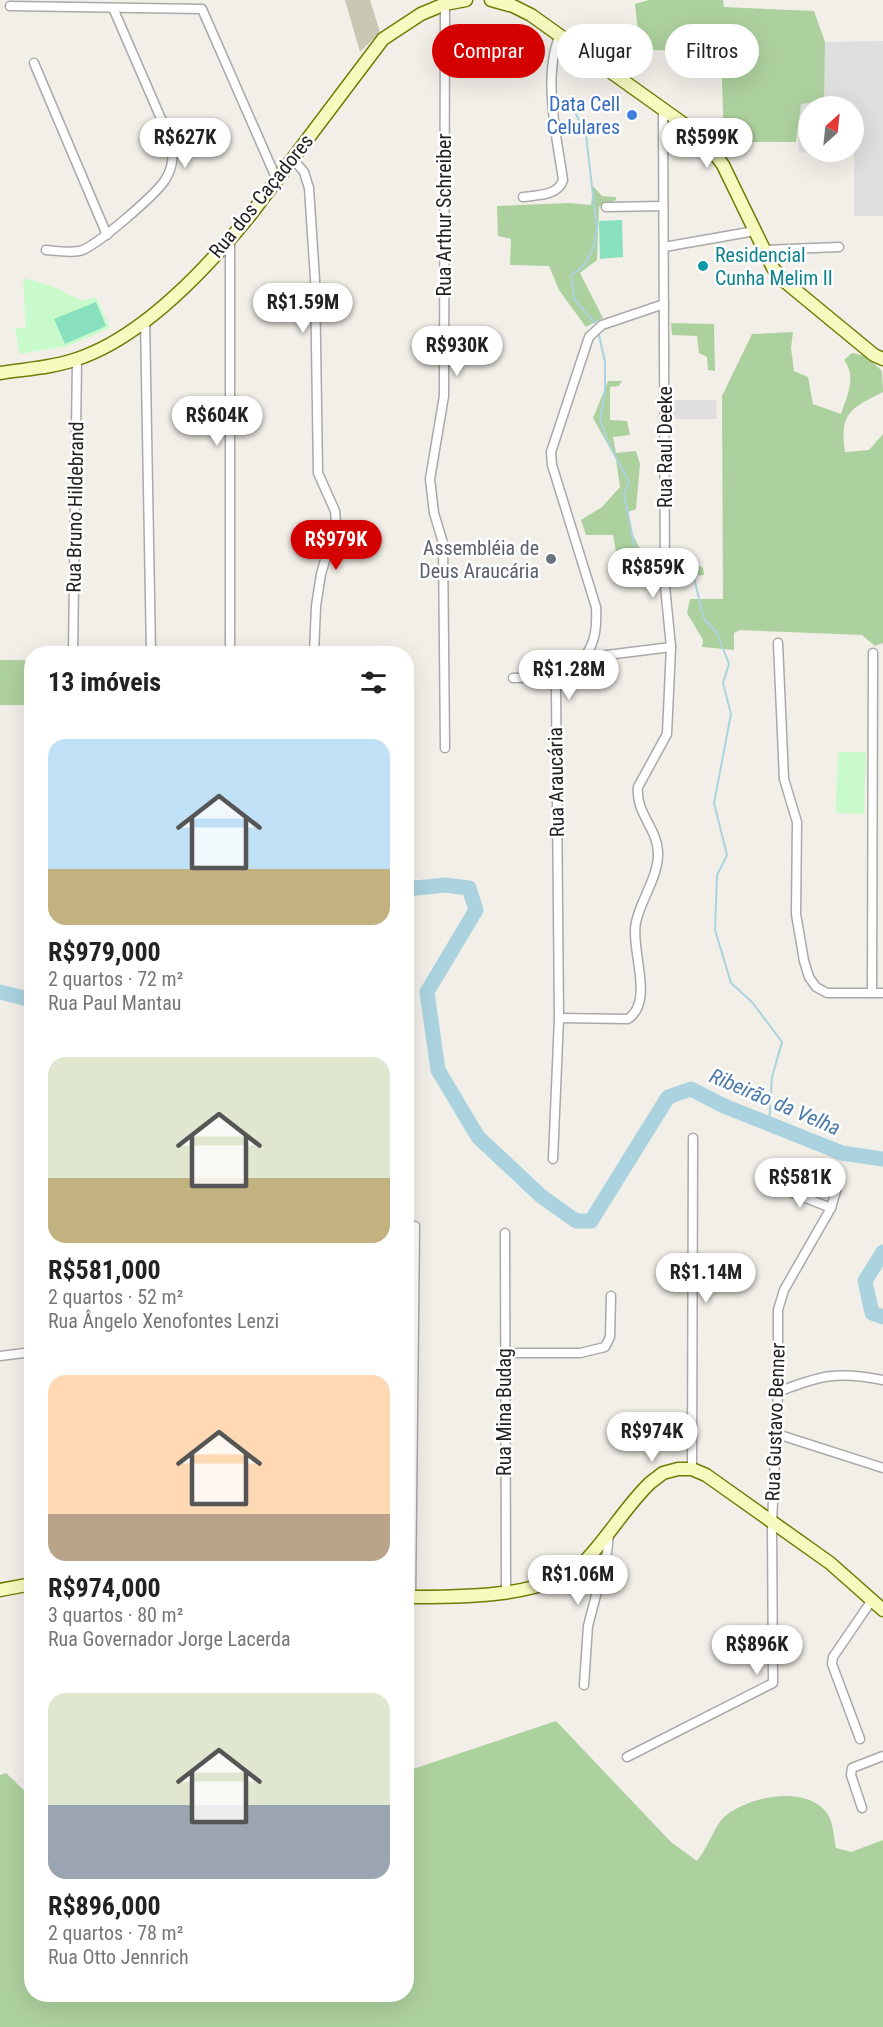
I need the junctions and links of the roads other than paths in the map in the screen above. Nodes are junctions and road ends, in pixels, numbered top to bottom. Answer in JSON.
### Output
{"nodes":[{"id":1,"x":466,"y":0,"type":"edge"},
{"id":2,"x":491,"y":0,"type":"edge"},
{"id":3,"x":512,"y":3,"type":"edge"},
{"id":4,"x":445,"y":4,"type":"junction"},
{"id":5,"x":10,"y":6,"type":"dead end"},
{"id":6,"x":113,"y":8,"type":"junction"},
{"id":7,"x":557,"y":33,"type":"edge"},
{"id":8,"x":557,"y":42,"type":"edge"},
{"id":9,"x":34,"y":63,"type":"dead end"},
{"id":10,"x":620,"y":78,"type":"edge"},
{"id":11,"x":663,"y":109,"type":"junction"},
{"id":12,"x":293,"y":159,"type":"junction"},
{"id":13,"x":277,"y":180,"type":"junction"},
{"id":14,"x":523,"y":197,"type":"dead end"},
{"id":15,"x":663,"y":206,"type":"junction"},
{"id":16,"x":606,"y":207,"type":"dead end"},
{"id":17,"x":755,"y":231,"type":"junction"},
{"id":18,"x":107,"y":235,"type":"junction"},
{"id":19,"x":230,"y":240,"type":"junction"},
{"id":20,"x":664,"y":247,"type":"junction"},
{"id":21,"x":839,"y":247,"type":"dead end"},
{"id":22,"x":46,"y":250,"type":"dead end"},
{"id":23,"x":764,"y":250,"type":"junction"},
{"id":24,"x":664,"y":304,"type":"junction"},
{"id":25,"x":144,"y":320,"type":"junction"},
{"id":26,"x":77,"y":359,"type":"junction"},
{"id":27,"x":883,"y":359,"type":"edge"},
{"id":28,"x":0,"y":373,"type":"edge"},
{"id":29,"x":778,"y":643,"type":"dead end"},
{"id":30,"x":74,"y":646,"type":"edge"},
{"id":31,"x":152,"y":646,"type":"edge"},
{"id":32,"x":230,"y":646,"type":"edge"},
{"id":33,"x":314,"y":646,"type":"edge"},
{"id":34,"x":671,"y":647,"type":"junction"},
{"id":35,"x":873,"y":653,"type":"dead end"},
{"id":36,"x":583,"y":658,"type":"junction"},
{"id":37,"x":559,"y":677,"type":"junction"},
{"id":38,"x":513,"y":678,"type":"dead end"},
{"id":39,"x":445,"y":748,"type":"dead end"},
{"id":40,"x":872,"y":993,"type":"junction"},
{"id":41,"x":883,"y":993,"type":"edge"},
{"id":42,"x":559,"y":1018,"type":"junction"},
{"id":43,"x":693,"y":1138,"type":"dead end"},
{"id":44,"x":553,"y":1160,"type":"dead end"},
{"id":45,"x":778,"y":1187,"type":"dead end"},
{"id":46,"x":836,"y":1191,"type":"dead end"},
{"id":47,"x":831,"y":1208,"type":"junction"},
{"id":48,"x":415,"y":1226,"type":"dead end"},
{"id":49,"x":505,"y":1233,"type":"dead end"},
{"id":50,"x":414,"y":1288,"type":"edge"},
{"id":51,"x":610,"y":1296,"type":"dead end"},
{"id":52,"x":24,"y":1353,"type":"edge"},
{"id":53,"x":503,"y":1353,"type":"junction"},
{"id":54,"x":0,"y":1356,"type":"edge"},
{"id":55,"x":883,"y":1380,"type":"edge"},
{"id":56,"x":778,"y":1392,"type":"junction"},
{"id":57,"x":777,"y":1434,"type":"junction"},
{"id":58,"x":883,"y":1468,"type":"edge"},
{"id":59,"x":692,"y":1469,"type":"junction"},
{"id":60,"x":772,"y":1523,"type":"junction"},
{"id":61,"x":610,"y":1531,"type":"junction"},
{"id":62,"x":24,"y":1586,"type":"edge"},
{"id":63,"x":0,"y":1590,"type":"edge"},
{"id":64,"x":506,"y":1591,"type":"junction"},
{"id":65,"x":414,"y":1597,"type":"edge"},
{"id":66,"x":872,"y":1600,"type":"junction"},
{"id":67,"x":883,"y":1610,"type":"edge"},
{"id":68,"x":584,"y":1685,"type":"dead end"},
{"id":69,"x":860,"y":1739,"type":"dead end"},
{"id":70,"x":883,"y":1756,"type":"edge"},
{"id":71,"x":627,"y":1757,"type":"dead end"},
{"id":72,"x":862,"y":1808,"type":"dead end"}],
"edges":[{"from":1,"to":4,"type":"main road","name":"Rua dos Caçadores"},
{"from":2,"to":3,"type":"main road"},
{"from":3,"to":7,"type":"main road"},
{"from":4,"to":12,"type":"main road","name":"Rua dos Caçadores"},
{"from":4,"to":39,"type":"street","name":"Rua Arthur Schreiber"},
{"from":5,"to":6,"type":"street"},
{"from":6,"to":13,"type":"street"},
{"from":6,"to":18,"type":"street"},
{"from":8,"to":14,"type":"street"},
{"from":9,"to":18,"type":"street"},
{"from":10,"to":11,"type":"main road"},
{"from":11,"to":15,"type":"street","name":"Rua Raul Deeke"},
{"from":11,"to":17,"type":"main road"},
{"from":12,"to":13,"type":"main road","name":"Rua dos Caçadores"},
{"from":12,"to":33,"type":"street"},
{"from":13,"to":19,"type":"main road","name":"Rua dos Caçadores"},
{"from":15,"to":16,"type":"street"},
{"from":15,"to":20,"type":"street","name":"Rua Raul Deeke"},
{"from":17,"to":20,"type":"street"},
{"from":17,"to":23,"type":"main road"},
{"from":18,"to":22,"type":"street"},
{"from":19,"to":25,"type":"main road","name":"Rua dos Caçadores"},
{"from":19,"to":32,"type":"street"},
{"from":20,"to":24,"type":"street","name":"Rua Raul Deeke"},
{"from":21,"to":23,"type":"street"},
{"from":23,"to":27,"type":"main road"},
{"from":24,"to":34,"type":"street","name":"Rua Raul Deeke"},
{"from":24,"to":36,"type":"street"},
{"from":25,"to":26,"type":"main road","name":"Rua dos Caçadores"},
{"from":25,"to":31,"type":"street"},
{"from":26,"to":28,"type":"main road","name":"Rua dos Caçadores"},
{"from":26,"to":30,"type":"street","name":"Rua Bruno Hildebrand"},
{"from":29,"to":40,"type":"street"},
{"from":34,"to":36,"type":"street"},
{"from":34,"to":42,"type":"street","name":"Rua Raul Deeke"},
{"from":35,"to":40,"type":"street"},
{"from":36,"to":37,"type":"street"},
{"from":37,"to":38,"type":"street"},
{"from":37,"to":42,"type":"street","name":"Rua Araucária"},
{"from":40,"to":41,"type":"street"},
{"from":42,"to":44,"type":"street","name":"Rua Araucária"},
{"from":43,"to":59,"type":"street"},
{"from":45,"to":47,"type":"street"},
{"from":46,"to":47,"type":"street","name":"Rua Gustavo Benner"},
{"from":47,"to":56,"type":"street","name":"Rua Gustavo Benner"},
{"from":48,"to":50,"type":"street"},
{"from":49,"to":53,"type":"street","name":"Rua Mina Budag"},
{"from":51,"to":53,"type":"street"},
{"from":52,"to":54,"type":"street"},
{"from":53,"to":64,"type":"street","name":"Rua Mina Budag"},
{"from":55,"to":56,"type":"street"},
{"from":56,"to":57,"type":"street","name":"Rua Gustavo Benner"},
{"from":57,"to":58,"type":"street"},
{"from":57,"to":60,"type":"street","name":"Rua Gustavo Benner"},
{"from":59,"to":60,"type":"main road"},
{"from":59,"to":61,"type":"main road"},
{"from":60,"to":66,"type":"main road"},
{"from":60,"to":71,"type":"street","name":"Rua Gustavo Benner"},
{"from":61,"to":64,"type":"main road"},
{"from":61,"to":68,"type":"street"},
{"from":62,"to":63,"type":"main road"},
{"from":64,"to":65,"type":"main road"},
{"from":66,"to":67,"type":"main road"},
{"from":66,"to":69,"type":"street"},
{"from":70,"to":72,"type":"street"}]}
